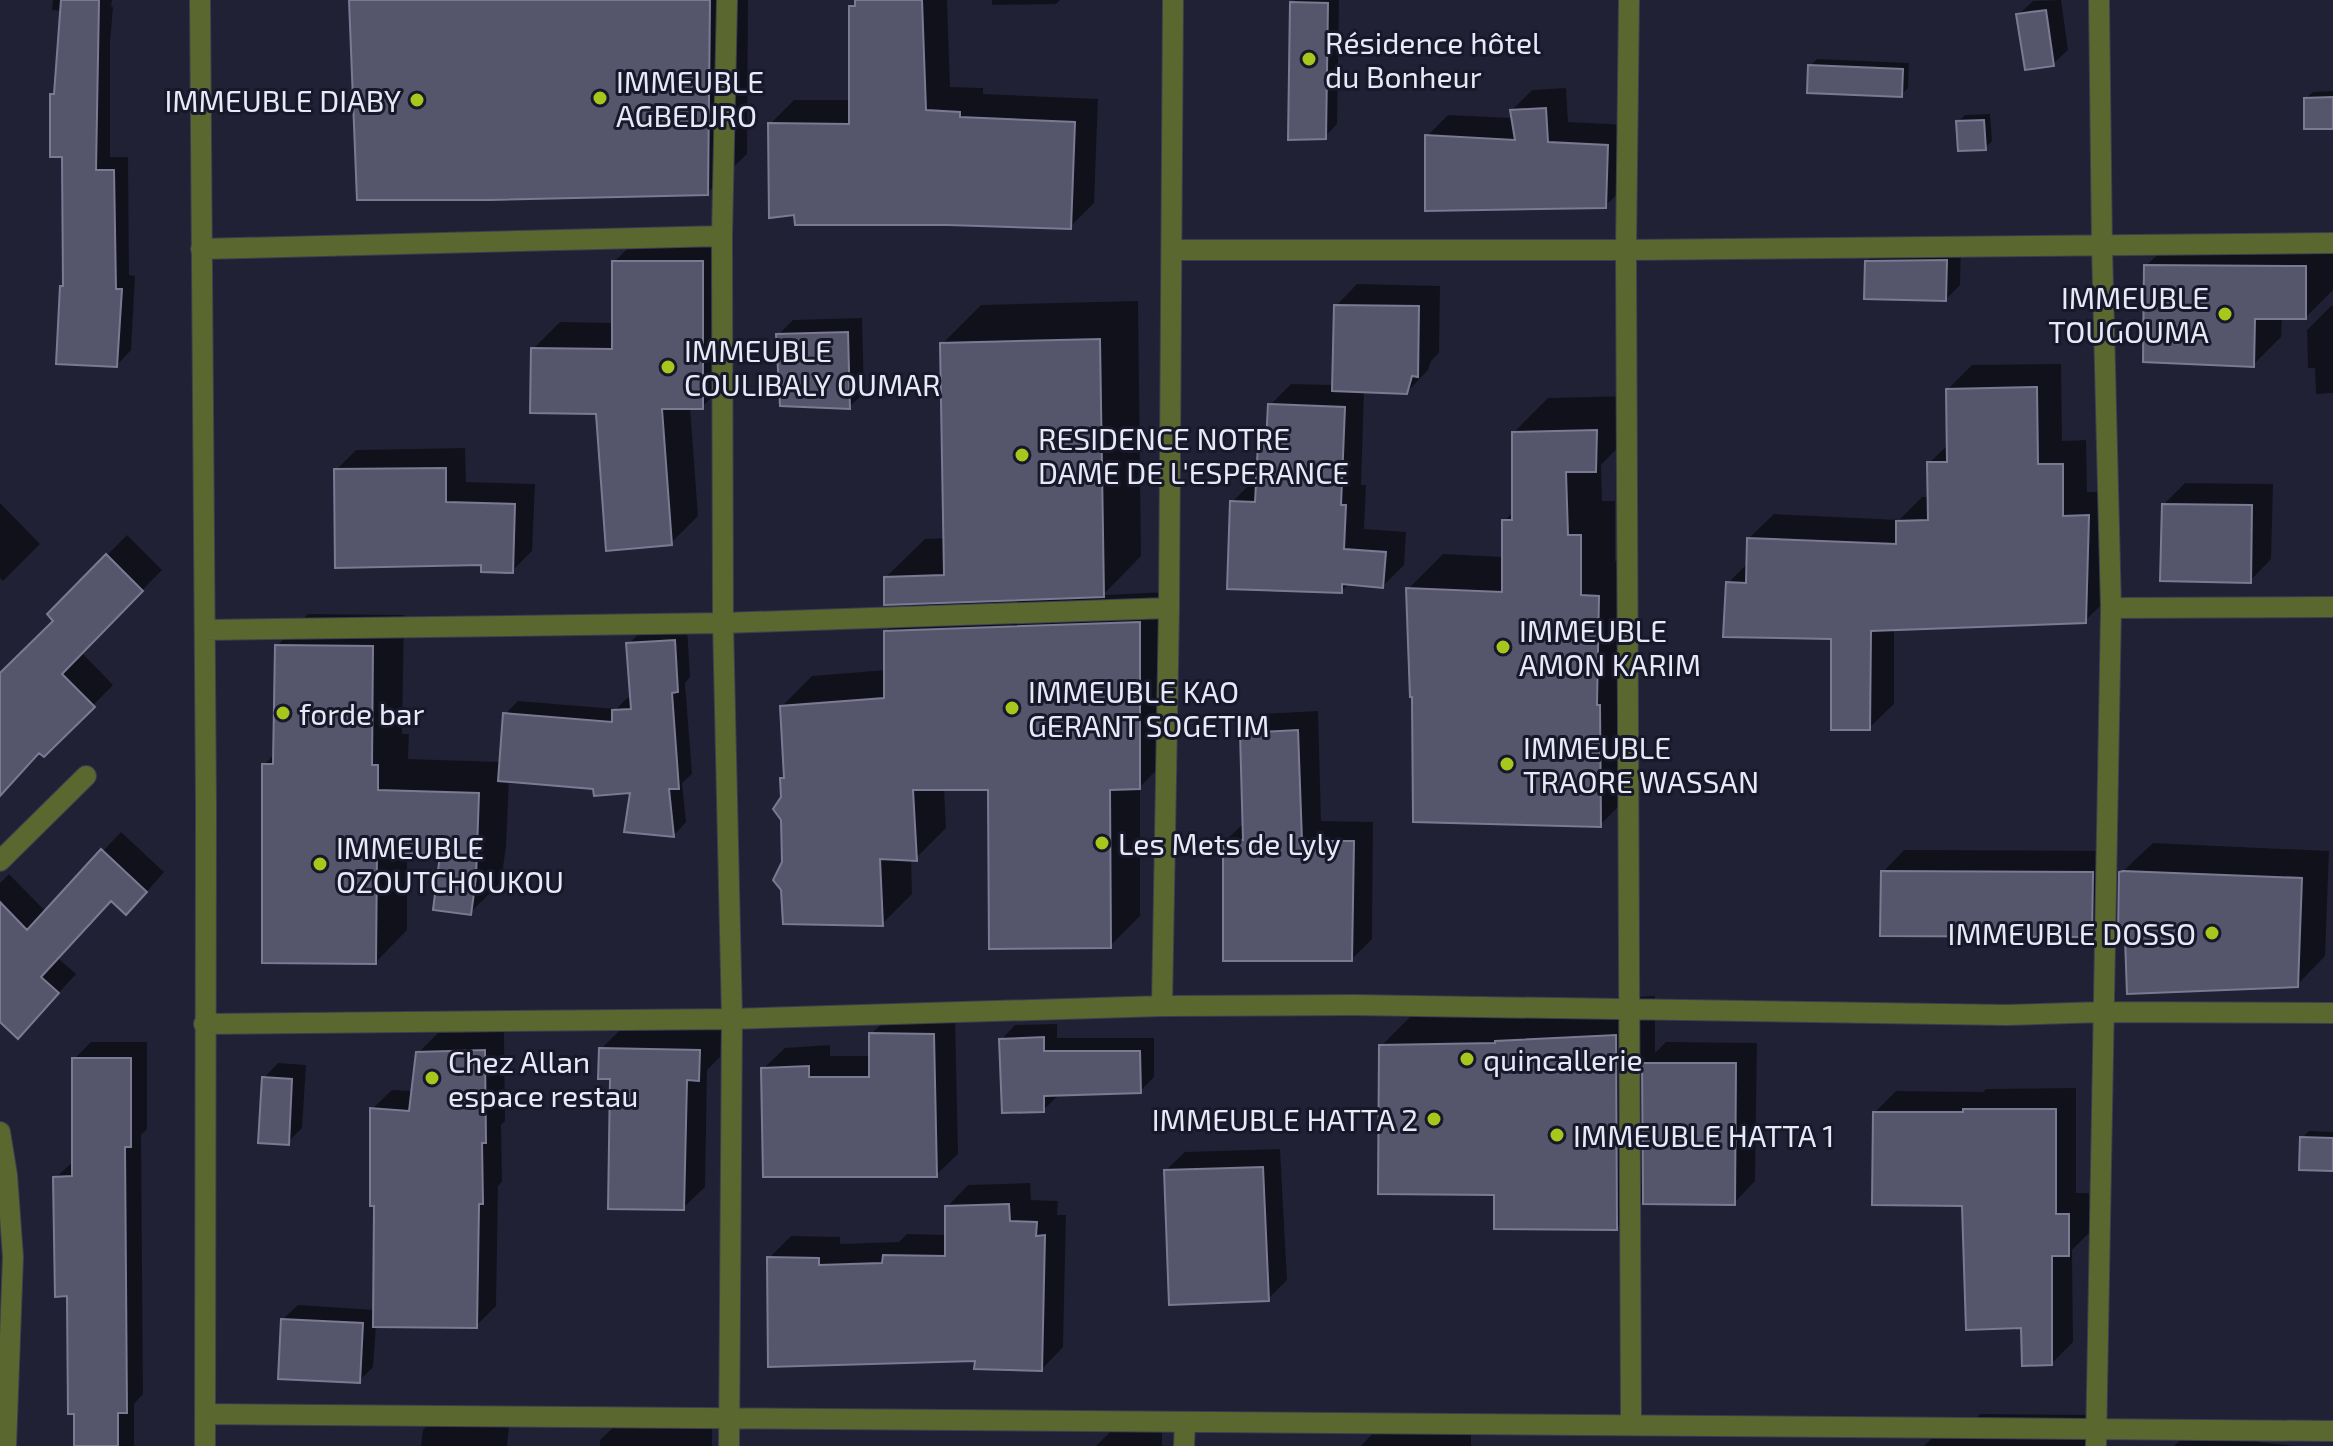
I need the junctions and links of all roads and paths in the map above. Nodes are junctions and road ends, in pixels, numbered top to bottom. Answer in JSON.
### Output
{"nodes":[{"id":1,"x":200,"y":0,"type":"edge"},
{"id":2,"x":727,"y":0,"type":"edge"},
{"id":3,"x":1173,"y":0,"type":"edge"},
{"id":4,"x":1629,"y":0,"type":"edge"},
{"id":5,"x":2099,"y":0,"type":"edge"},
{"id":6,"x":722,"y":236,"type":"junction"},
{"id":7,"x":2333,"y":243,"type":"edge"},
{"id":8,"x":2102,"y":247,"type":"junction"},
{"id":9,"x":201,"y":249,"type":"junction"},
{"id":10,"x":1172,"y":250,"type":"junction"},
{"id":11,"x":1626,"y":250,"type":"junction"},
{"id":12,"x":2333,"y":607,"type":"edge"},
{"id":13,"x":1169,"y":608,"type":"junction"},
{"id":14,"x":2111,"y":608,"type":"junction"},
{"id":15,"x":723,"y":623,"type":"junction"},
{"id":16,"x":205,"y":630,"type":"junction"},
{"id":17,"x":86,"y":776,"type":"dead end"},
{"id":18,"x":0,"y":861,"type":"edge"},
{"id":19,"x":1162,"y":1006,"type":"junction"},
{"id":20,"x":1629,"y":1009,"type":"junction"},
{"id":21,"x":2103,"y":1012,"type":"junction"},
{"id":22,"x":2333,"y":1013,"type":"edge"},
{"id":23,"x":732,"y":1019,"type":"junction"},
{"id":24,"x":204,"y":1024,"type":"junction"},
{"id":25,"x":0,"y":1132,"type":"edge"},
{"id":26,"x":205,"y":1414,"type":"junction"},
{"id":27,"x":729,"y":1418,"type":"junction"},
{"id":28,"x":1185,"y":1422,"type":"junction"},
{"id":29,"x":1631,"y":1425,"type":"junction"},
{"id":30,"x":2333,"y":1431,"type":"edge"},
{"id":31,"x":2096,"y":1437,"type":"edge"},
{"id":32,"x":6,"y":1446,"type":"edge"},
{"id":33,"x":205,"y":1446,"type":"edge"},
{"id":34,"x":729,"y":1446,"type":"edge"},
{"id":35,"x":1184,"y":1446,"type":"edge"}],
"edges":[{"from":1,"to":9,"type":"street"},
{"from":2,"to":6,"type":"street"},
{"from":3,"to":10,"type":"street"},
{"from":4,"to":11,"type":"street"},
{"from":5,"to":8,"type":"street"},
{"from":6,"to":9,"type":"street"},
{"from":6,"to":15,"type":"street"},
{"from":7,"to":8,"type":"street"},
{"from":8,"to":11,"type":"street"},
{"from":8,"to":14,"type":"street"},
{"from":9,"to":16,"type":"street"},
{"from":10,"to":11,"type":"street"},
{"from":10,"to":13,"type":"street"},
{"from":11,"to":20,"type":"street"},
{"from":12,"to":14,"type":"street"},
{"from":13,"to":15,"type":"street"},
{"from":13,"to":19,"type":"street"},
{"from":14,"to":21,"type":"street"},
{"from":15,"to":16,"type":"street"},
{"from":15,"to":23,"type":"street"},
{"from":16,"to":24,"type":"street"},
{"from":17,"to":18,"type":"street"},
{"from":19,"to":20,"type":"street"},
{"from":19,"to":23,"type":"street"},
{"from":20,"to":21,"type":"street"},
{"from":20,"to":29,"type":"street"},
{"from":21,"to":22,"type":"street"},
{"from":21,"to":31,"type":"street"},
{"from":23,"to":24,"type":"street"},
{"from":23,"to":27,"type":"street"},
{"from":24,"to":26,"type":"street"},
{"from":25,"to":32,"type":"street"},
{"from":26,"to":27,"type":"street"},
{"from":26,"to":33,"type":"street"},
{"from":27,"to":28,"type":"street"},
{"from":27,"to":34,"type":"street"},
{"from":28,"to":29,"type":"street"},
{"from":28,"to":35,"type":"street"},
{"from":29,"to":31,"type":"street"},
{"from":30,"to":31,"type":"street"}]}
